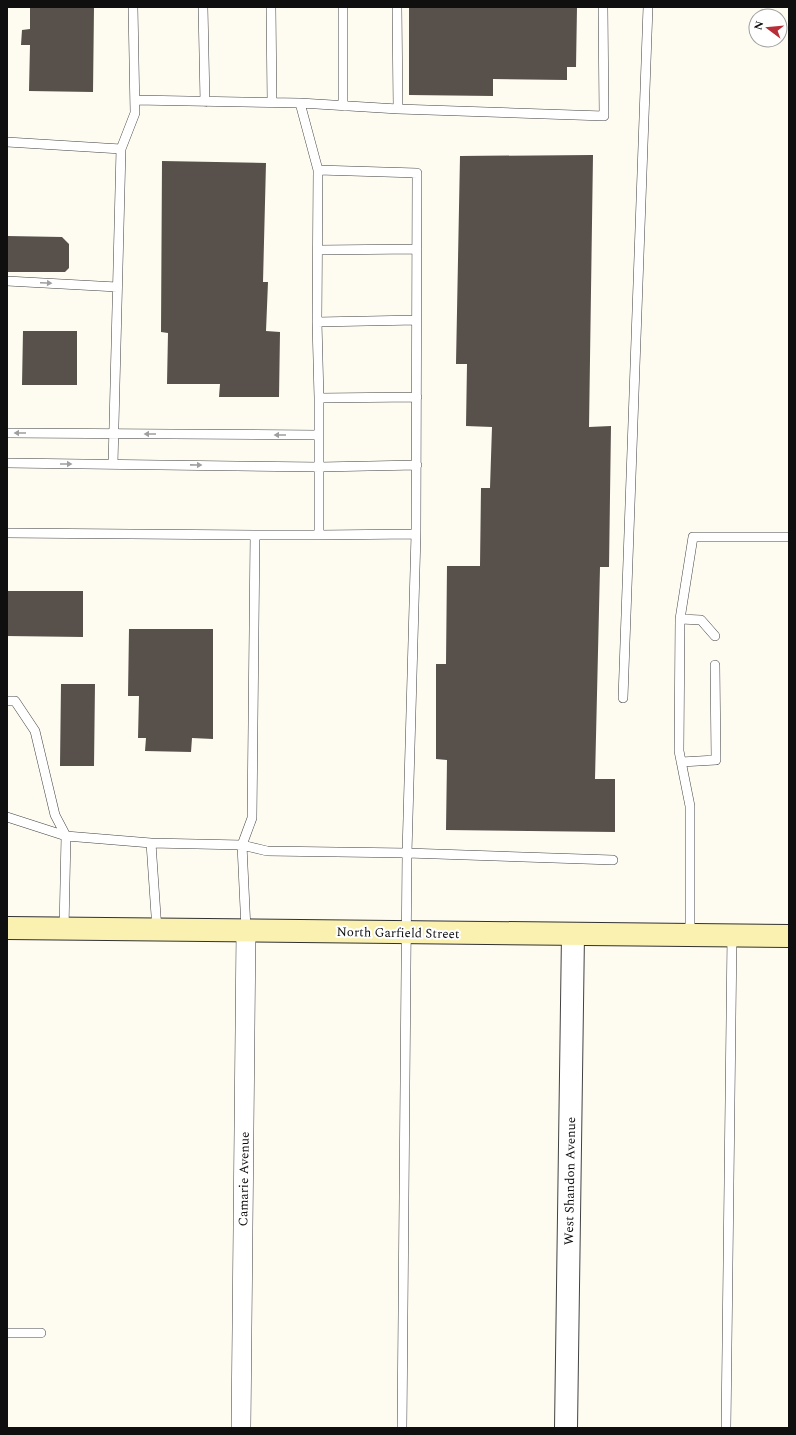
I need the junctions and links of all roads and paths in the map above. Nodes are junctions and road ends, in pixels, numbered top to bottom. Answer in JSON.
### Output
{"nodes":[{"id":1,"x":134,"y":7,"type":"edge"},
{"id":2,"x":203,"y":7,"type":"edge"},
{"id":3,"x":271,"y":7,"type":"edge"},
{"id":4,"x":343,"y":7,"type":"edge"},
{"id":5,"x":397,"y":7,"type":"edge"},
{"id":6,"x":603,"y":7,"type":"edge"},
{"id":7,"x":648,"y":7,"type":"edge"},
{"id":8,"x":135,"y":100,"type":"junction"},
{"id":9,"x":204,"y":102,"type":"junction"},
{"id":10,"x":272,"y":103,"type":"junction"},
{"id":11,"x":300,"y":103,"type":"junction"},
{"id":12,"x":343,"y":106,"type":"junction"},
{"id":13,"x":398,"y":109,"type":"junction"},
{"id":14,"x":7,"y":142,"type":"edge"},
{"id":15,"x":121,"y":150,"type":"junction"},
{"id":16,"x":318,"y":170,"type":"junction"},
{"id":17,"x":417,"y":249,"type":"junction"},
{"id":18,"x":318,"y":250,"type":"junction"},
{"id":19,"x":7,"y":281,"type":"edge"},
{"id":20,"x":117,"y":287,"type":"junction"},
{"id":21,"x":417,"y":320,"type":"junction"},
{"id":22,"x":317,"y":322,"type":"junction"},
{"id":23,"x":417,"y":397,"type":"junction"},
{"id":24,"x":319,"y":398,"type":"junction"},
{"id":25,"x":7,"y":433,"type":"edge"},
{"id":26,"x":114,"y":434,"type":"junction"},
{"id":27,"x":319,"y":435,"type":"junction"},
{"id":28,"x":7,"y":463,"type":"edge"},
{"id":29,"x":113,"y":464,"type":"junction"},
{"id":30,"x":416,"y":465,"type":"junction"},
{"id":31,"x":320,"y":467,"type":"junction"},
{"id":32,"x":7,"y":533,"type":"edge"},
{"id":33,"x":320,"y":534,"type":"junction"},
{"id":34,"x":416,"y":534,"type":"junction"},
{"id":35,"x":255,"y":535,"type":"junction"},
{"id":36,"x":789,"y":537,"type":"edge"},
{"id":37,"x":680,"y":619,"type":"junction"},
{"id":38,"x":715,"y":636,"type":"dead end"},
{"id":39,"x":715,"y":666,"type":"dead end"},
{"id":40,"x":623,"y":698,"type":"dead end"},
{"id":41,"x":7,"y":701,"type":"edge"},
{"id":42,"x":681,"y":762,"type":"junction"},
{"id":43,"x":7,"y":817,"type":"edge"},
{"id":44,"x":66,"y":836,"type":"junction"},
{"id":45,"x":152,"y":843,"type":"junction"},
{"id":46,"x":242,"y":845,"type":"junction"},
{"id":47,"x":407,"y":853,"type":"junction"},
{"id":48,"x":613,"y":860,"type":"dead end"},
{"id":49,"x":7,"y":928,"type":"edge"},
{"id":50,"x":64,"y":929,"type":"junction"},
{"id":51,"x":157,"y":930,"type":"junction"},
{"id":52,"x":246,"y":930,"type":"junction"},
{"id":53,"x":407,"y":932,"type":"junction"},
{"id":54,"x":573,"y":934,"type":"junction"},
{"id":55,"x":690,"y":935,"type":"junction"},
{"id":56,"x":732,"y":936,"type":"junction"},
{"id":57,"x":789,"y":936,"type":"edge"},
{"id":58,"x":41,"y":1333,"type":"dead end"},
{"id":59,"x":7,"y":1334,"type":"edge"},
{"id":60,"x":240,"y":1428,"type":"edge"},
{"id":61,"x":402,"y":1428,"type":"edge"},
{"id":62,"x":566,"y":1428,"type":"edge"},
{"id":63,"x":726,"y":1428,"type":"edge"}],
"edges":[{"from":1,"to":8,"type":"lane"},
{"from":2,"to":9,"type":"lane"},
{"from":3,"to":10,"type":"lane"},
{"from":4,"to":12,"type":"lane"},
{"from":5,"to":13,"type":"lane"},
{"from":6,"to":13,"type":"lane"},
{"from":7,"to":40,"type":"lane"},
{"from":8,"to":9,"type":"lane"},
{"from":8,"to":15,"type":"lane"},
{"from":9,"to":10,"type":"lane"},
{"from":10,"to":11,"type":"lane"},
{"from":11,"to":12,"type":"lane"},
{"from":11,"to":16,"type":"lane"},
{"from":12,"to":13,"type":"lane"},
{"from":14,"to":15,"type":"lane"},
{"from":15,"to":20,"type":"lane"},
{"from":16,"to":17,"type":"lane"},
{"from":16,"to":18,"type":"lane"},
{"from":17,"to":18,"type":"lane"},
{"from":17,"to":21,"type":"lane"},
{"from":18,"to":22,"type":"lane"},
{"from":19,"to":20,"type":"lane","one_way":true},
{"from":20,"to":26,"type":"lane"},
{"from":21,"to":22,"type":"lane"},
{"from":21,"to":23,"type":"lane"},
{"from":22,"to":24,"type":"lane"},
{"from":23,"to":24,"type":"lane"},
{"from":23,"to":30,"type":"lane"},
{"from":24,"to":27,"type":"lane"},
{"from":26,"to":25,"type":"lane","one_way":true},
{"from":27,"to":26,"type":"lane","one_way":true},
{"from":26,"to":29,"type":"lane"},
{"from":27,"to":31,"type":"lane"},
{"from":28,"to":29,"type":"lane","one_way":true},
{"from":29,"to":31,"type":"lane","one_way":true},
{"from":30,"to":31,"type":"lane"},
{"from":30,"to":34,"type":"lane"},
{"from":31,"to":33,"type":"lane"},
{"from":32,"to":35,"type":"lane"},
{"from":33,"to":34,"type":"lane"},
{"from":33,"to":35,"type":"lane"},
{"from":34,"to":47,"type":"lane"},
{"from":35,"to":46,"type":"lane"},
{"from":36,"to":37,"type":"lane"},
{"from":37,"to":38,"type":"lane"},
{"from":37,"to":42,"type":"lane"},
{"from":39,"to":42,"type":"lane"},
{"from":41,"to":44,"type":"lane"},
{"from":42,"to":55,"type":"lane"},
{"from":43,"to":44,"type":"lane"},
{"from":44,"to":45,"type":"lane"},
{"from":44,"to":50,"type":"lane"},
{"from":45,"to":46,"type":"lane"},
{"from":45,"to":51,"type":"lane"},
{"from":46,"to":47,"type":"lane"},
{"from":46,"to":52,"type":"lane"},
{"from":47,"to":48,"type":"lane"},
{"from":47,"to":53,"type":"lane"},
{"from":49,"to":50,"type":"main road","name":"North Garfield Street"},
{"from":50,"to":51,"type":"main road","name":"North Garfield Street"},
{"from":51,"to":52,"type":"main road","name":"North Garfield Street"},
{"from":52,"to":53,"type":"main road","name":"North Garfield Street"},
{"from":52,"to":60,"type":"street","name":"Camarie Avenue"},
{"from":53,"to":54,"type":"main road","name":"North Garfield Street"},
{"from":53,"to":61,"type":"lane"},
{"from":54,"to":55,"type":"main road","name":"North Garfield Street"},
{"from":54,"to":62,"type":"street","name":"West Shandon Avenue"},
{"from":55,"to":56,"type":"main road","name":"North Garfield Street"},
{"from":56,"to":57,"type":"main road","name":"North Garfield Street"},
{"from":56,"to":63,"type":"lane"},
{"from":58,"to":59,"type":"lane"}]}
